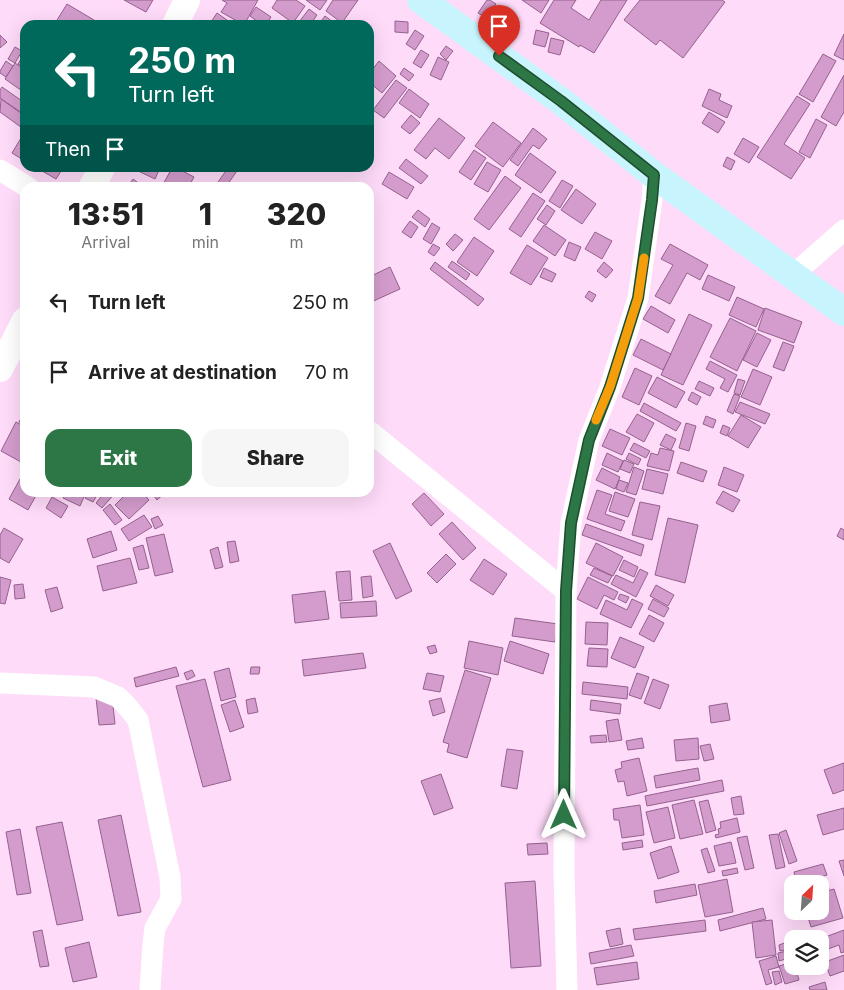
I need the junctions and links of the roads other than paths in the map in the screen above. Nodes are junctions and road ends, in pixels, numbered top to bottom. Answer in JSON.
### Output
{"nodes":[{"id":1,"x":187,"y":0,"type":"edge"},
{"id":2,"x":420,"y":0,"type":"edge"},
{"id":3,"x":177,"y":20,"type":"edge"},
{"id":4,"x":0,"y":170,"type":"edge"},
{"id":5,"x":654,"y":175,"type":"junction"},
{"id":6,"x":20,"y":183,"type":"edge"},
{"id":7,"x":844,"y":230,"type":"edge"},
{"id":8,"x":793,"y":275,"type":"junction"},
{"id":9,"x":844,"y":312,"type":"edge"},
{"id":10,"x":20,"y":330,"type":"edge"},
{"id":11,"x":0,"y":369,"type":"edge"},
{"id":12,"x":374,"y":434,"type":"edge"},
{"id":13,"x":566,"y":591,"type":"junction"},
{"id":14,"x":0,"y":682,"type":"edge"},
{"id":15,"x":150,"y":990,"type":"edge"},
{"id":16,"x":567,"y":990,"type":"edge"}],
"edges":[{"from":1,"to":3,"type":"street"},
{"from":2,"to":5,"type":"main road"},
{"from":4,"to":6,"type":"street"},
{"from":5,"to":8,"type":"main road"},
{"from":5,"to":13,"type":"street"},
{"from":7,"to":8,"type":"street"},
{"from":8,"to":9,"type":"main road"},
{"from":10,"to":11,"type":"street"},
{"from":12,"to":13,"type":"street"},
{"from":13,"to":16,"type":"street"},
{"from":14,"to":15,"type":"street"}]}
